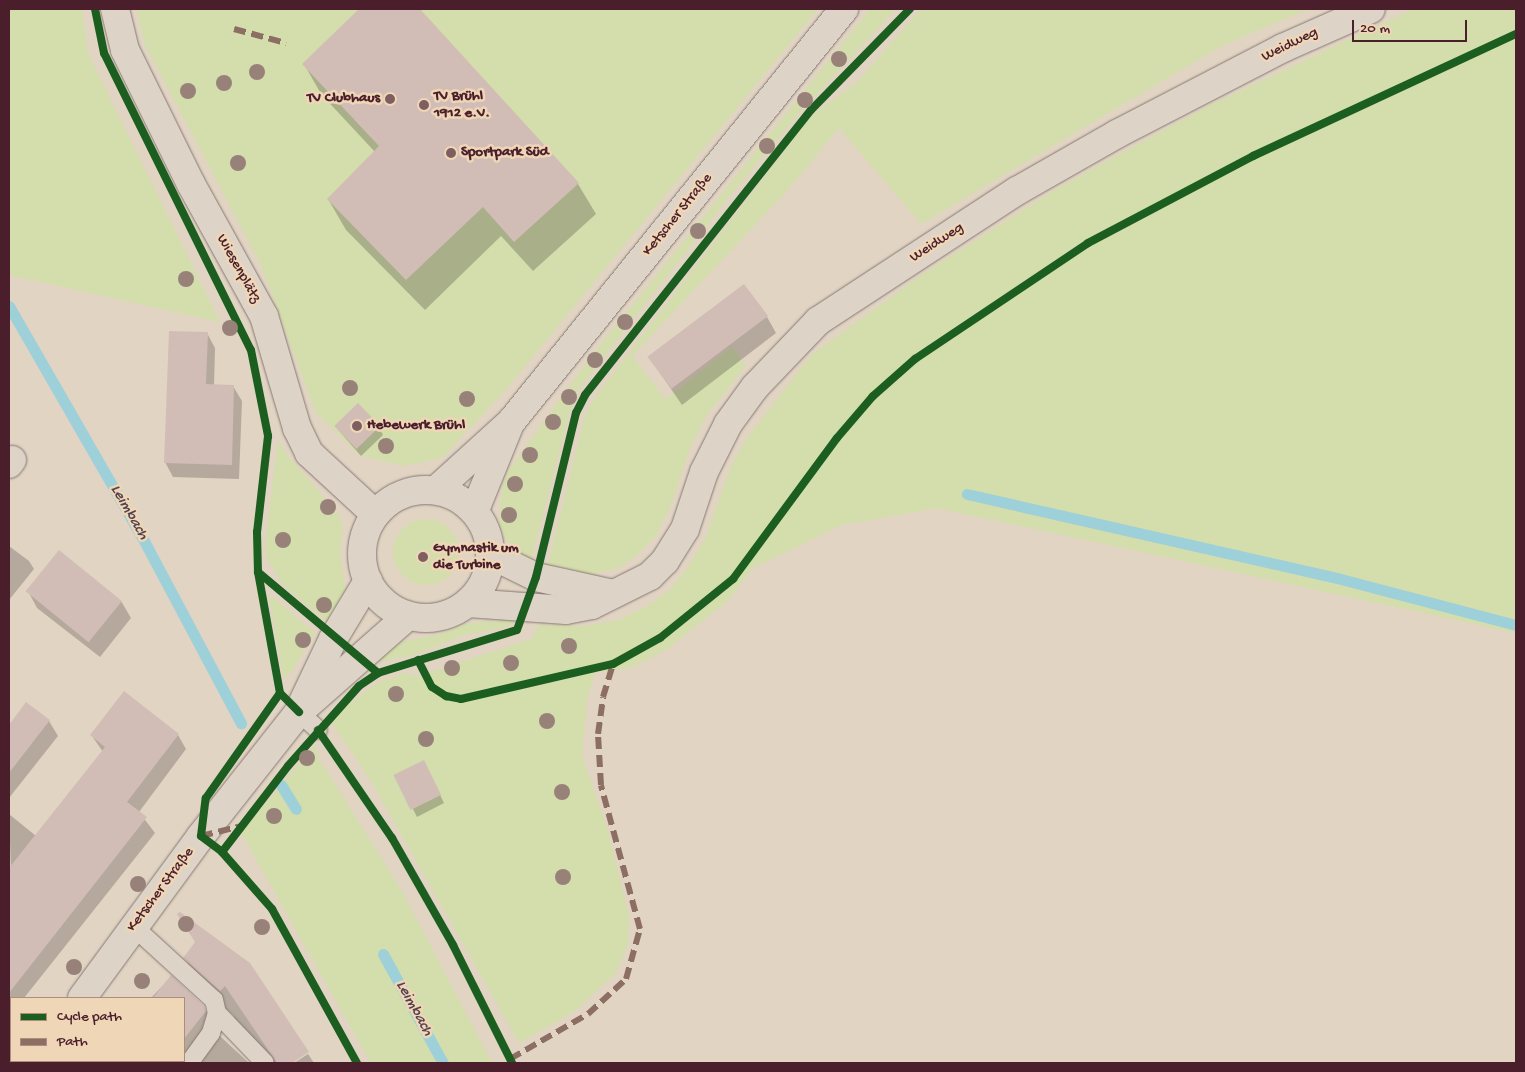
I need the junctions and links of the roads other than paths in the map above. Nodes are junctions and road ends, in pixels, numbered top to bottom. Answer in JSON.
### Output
{"nodes":[{"id":1,"x":115,"y":9,"type":"edge"},
{"id":2,"x":844,"y":9,"type":"edge"},
{"id":3,"x":1371,"y":9,"type":"edge"},
{"id":4,"x":511,"y":422,"type":"junction"},
{"id":5,"x":436,"y":490,"type":"junction"},
{"id":6,"x":475,"y":510,"type":"junction"},
{"id":7,"x":375,"y":514,"type":"junction"},
{"id":8,"x":491,"y":555,"type":"junction"},
{"id":9,"x":368,"y":580,"type":"junction"},
{"id":10,"x":613,"y":594,"type":"junction"},
{"id":11,"x":468,"y":603,"type":"junction"},
{"id":12,"x":408,"y":616,"type":"junction"},
{"id":13,"x":299,"y":712,"type":"junction"},
{"id":14,"x":318,"y":730,"type":"dead end"},
{"id":15,"x":134,"y":927,"type":"junction"},
{"id":16,"x":83,"y":997,"type":"edge"},
{"id":17,"x":217,"y":1013,"type":"junction"},
{"id":18,"x":189,"y":1063,"type":"edge"},
{"id":19,"x":265,"y":1063,"type":"edge"}],
"edges":[{"from":1,"to":7,"type":"main road","name":"Wiesenplätz"},
{"from":2,"to":4,"type":"main road","name":"Ketscher Straße"},
{"from":3,"to":10,"type":"main road","name":"Weidweg"},
{"from":4,"to":5,"type":"main road"},
{"from":4,"to":6,"type":"main road"},
{"from":5,"to":6,"type":"main road"},
{"from":5,"to":7,"type":"main road"},
{"from":6,"to":8,"type":"main road"},
{"from":7,"to":9,"type":"main road"},
{"from":8,"to":10,"type":"main road"},
{"from":8,"to":11,"type":"main road"},
{"from":9,"to":12,"type":"main road"},
{"from":9,"to":13,"type":"main road","name":"Ketscher Straße"},
{"from":10,"to":11,"type":"main road","name":"Weidweg"},
{"from":11,"to":12,"type":"main road"},
{"from":12,"to":13,"type":"main road","name":"Ketscher Straße"},
{"from":13,"to":14,"type":"lane"},
{"from":13,"to":15,"type":"main road","name":"Ketscher Straße"},
{"from":15,"to":16,"type":"main road","name":"Ketscher Straße"},
{"from":15,"to":17,"type":"lane"},
{"from":17,"to":18,"type":"lane"},
{"from":17,"to":19,"type":"lane"}]}
